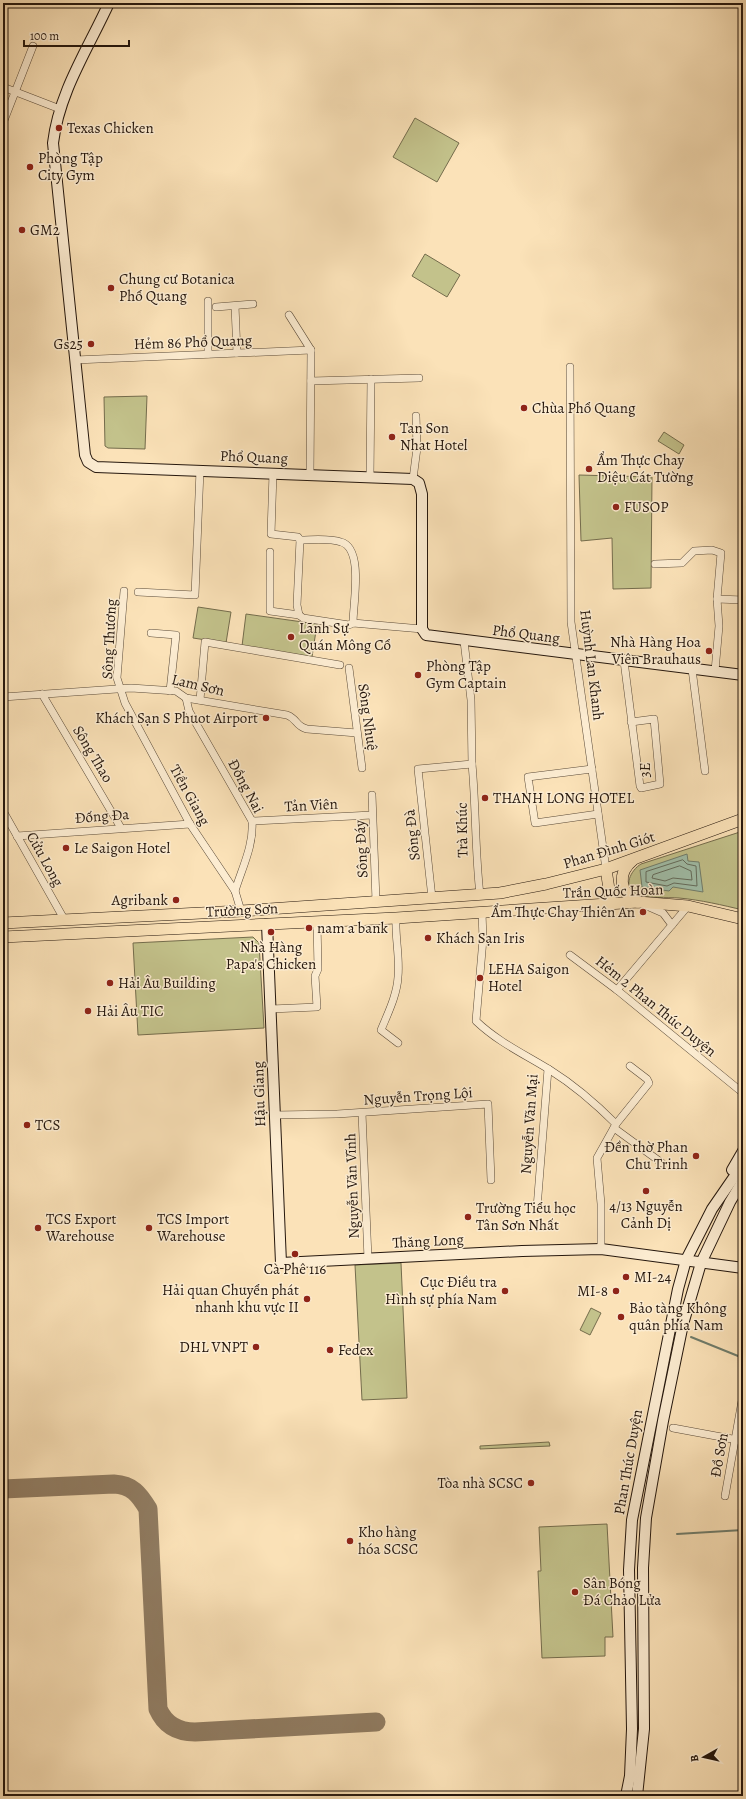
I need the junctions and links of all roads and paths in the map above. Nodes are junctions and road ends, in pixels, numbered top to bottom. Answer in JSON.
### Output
{"nodes":[{"id":1,"x":109,"y":3,"type":"edge"},
{"id":2,"x":33,"y":46,"type":"dead end"},
{"id":3,"x":3,"y":87,"type":"edge"},
{"id":4,"x":15,"y":92,"type":"junction"},
{"id":5,"x":60,"y":109,"type":"junction"},
{"id":6,"x":3,"y":123,"type":"edge"},
{"id":7,"x":208,"y":301,"type":"dead end"},
{"id":8,"x":253,"y":304,"type":"dead end"},
{"id":9,"x":235,"y":306,"type":"junction"},
{"id":10,"x":216,"y":307,"type":"dead end"},
{"id":11,"x":289,"y":315,"type":"dead end"},
{"id":12,"x":311,"y":350,"type":"junction"},
{"id":13,"x":237,"y":353,"type":"junction"},
{"id":14,"x":208,"y":354,"type":"junction"},
{"id":15,"x":75,"y":360,"type":"junction"},
{"id":16,"x":570,"y":367,"type":"dead end"},
{"id":17,"x":419,"y":378,"type":"dead end"},
{"id":18,"x":371,"y":379,"type":"junction"},
{"id":19,"x":311,"y":381,"type":"junction"},
{"id":20,"x":416,"y":416,"type":"dead end"},
{"id":21,"x":200,"y":470,"type":"junction"},
{"id":22,"x":273,"y":473,"type":"junction"},
{"id":23,"x":310,"y":474,"type":"junction"},
{"id":24,"x":370,"y":477,"type":"junction"},
{"id":25,"x":413,"y":479,"type":"junction"},
{"id":26,"x":300,"y":540,"type":"junction"},
{"id":27,"x":270,"y":552,"type":"dead end"},
{"id":28,"x":655,"y":564,"type":"dead end"},
{"id":29,"x":124,"y":591,"type":"dead end"},
{"id":30,"x":138,"y":592,"type":"dead end"},
{"id":31,"x":717,"y":599,"type":"junction"},
{"id":32,"x":743,"y":600,"type":"edge"},
{"id":33,"x":299,"y":615,"type":"junction"},
{"id":34,"x":353,"y":623,"type":"junction"},
{"id":35,"x":422,"y":629,"type":"junction"},
{"id":36,"x":151,"y":633,"type":"dead end"},
{"id":37,"x":464,"y":641,"type":"junction"},
{"id":38,"x":576,"y":655,"type":"junction"},
{"id":39,"x":624,"y":661,"type":"junction"},
{"id":40,"x":340,"y":665,"type":"dead end"},
{"id":41,"x":349,"y":668,"type":"dead end"},
{"id":42,"x":692,"y":669,"type":"junction"},
{"id":43,"x":715,"y":672,"type":"junction"},
{"id":44,"x":743,"y":675,"type":"edge"},
{"id":45,"x":119,"y":688,"type":"junction"},
{"id":46,"x":170,"y":691,"type":"junction"},
{"id":47,"x":42,"y":694,"type":"junction"},
{"id":48,"x":3,"y":697,"type":"edge"},
{"id":49,"x":186,"y":698,"type":"junction"},
{"id":50,"x":200,"y":700,"type":"junction"},
{"id":51,"x":631,"y":722,"type":"junction"},
{"id":52,"x":357,"y":733,"type":"junction"},
{"id":53,"x":472,"y":764,"type":"junction"},
{"id":54,"x":362,"y":768,"type":"dead end"},
{"id":55,"x":592,"y":769,"type":"junction"},
{"id":56,"x":705,"y":771,"type":"dead end"},
{"id":57,"x":372,"y":794,"type":"dead end"},
{"id":58,"x":3,"y":811,"type":"edge"},
{"id":59,"x":598,"y":814,"type":"junction"},
{"id":60,"x":372,"y":815,"type":"junction"},
{"id":61,"x":743,"y":819,"type":"edge"},
{"id":62,"x":252,"y":821,"type":"junction"},
{"id":63,"x":190,"y":824,"type":"junction"},
{"id":64,"x":121,"y":828,"type":"junction"},
{"id":65,"x":17,"y":836,"type":"junction"},
{"id":66,"x":633,"y":860,"type":"junction"},
{"id":67,"x":606,"y":869,"type":"junction"},
{"id":68,"x":235,"y":891,"type":"junction"},
{"id":69,"x":480,"y":895,"type":"junction"},
{"id":70,"x":432,"y":898,"type":"junction"},
{"id":71,"x":376,"y":901,"type":"junction"},
{"id":72,"x":638,"y":902,"type":"junction"},
{"id":73,"x":611,"y":903,"type":"junction"},
{"id":74,"x":688,"y":906,"type":"junction"},
{"id":75,"x":240,"y":911,"type":"junction"},
{"id":76,"x":482,"y":913,"type":"junction"},
{"id":77,"x":396,"y":918,"type":"junction"},
{"id":78,"x":64,"y":919,"type":"junction"},
{"id":79,"x":743,"y":920,"type":"edge"},
{"id":80,"x":317,"y":922,"type":"junction"},
{"id":81,"x":3,"y":923,"type":"edge"},
{"id":82,"x":267,"y":924,"type":"junction"},
{"id":83,"x":672,"y":925,"type":"junction"},
{"id":84,"x":3,"y":937,"type":"edge"},
{"id":85,"x":570,"y":955,"type":"dead end"},
{"id":86,"x":617,"y":990,"type":"junction"},
{"id":87,"x":271,"y":1009,"type":"junction"},
{"id":88,"x":398,"y":1043,"type":"dead end"},
{"id":89,"x":630,"y":1066,"type":"dead end"},
{"id":90,"x":548,"y":1069,"type":"junction"},
{"id":91,"x":743,"y":1093,"type":"edge"},
{"id":92,"x":362,"y":1113,"type":"junction"},
{"id":93,"x":275,"y":1115,"type":"junction"},
{"id":94,"x":615,"y":1126,"type":"junction"},
{"id":95,"x":743,"y":1151,"type":"edge"},
{"id":96,"x":662,"y":1162,"type":"dead end"},
{"id":97,"x":743,"y":1164,"type":"edge"},
{"id":98,"x":491,"y":1180,"type":"dead end"},
{"id":99,"x":743,"y":1180,"type":"edge"},
{"id":100,"x":725,"y":1191,"type":"junction"},
{"id":101,"x":537,"y":1208,"type":"dead end"},
{"id":102,"x":601,"y":1249,"type":"junction"},
{"id":103,"x":368,"y":1259,"type":"junction"},
{"id":104,"x":686,"y":1260,"type":"junction"},
{"id":105,"x":281,"y":1263,"type":"joint"},
{"id":106,"x":701,"y":1263,"type":"junction"},
{"id":107,"x":743,"y":1268,"type":"edge"},
{"id":108,"x":743,"y":1395,"type":"edge"},
{"id":109,"x":651,"y":1420,"type":"junction"},
{"id":110,"x":662,"y":1422,"type":"junction"},
{"id":111,"x":673,"y":1428,"type":"dead end"},
{"id":112,"x":735,"y":1439,"type":"junction"},
{"id":113,"x":743,"y":1441,"type":"edge"},
{"id":114,"x":725,"y":1496,"type":"dead end"},
{"id":115,"x":626,"y":1796,"type":"edge"},
{"id":116,"x":637,"y":1796,"type":"edge"}],
"edges":[{"from":1,"to":5,"type":"main road","name":"Phổ Quang"},
{"from":2,"to":4,"type":"street"},
{"from":3,"to":4,"type":"street"},
{"from":4,"to":5,"type":"street"},
{"from":4,"to":6,"type":"street"},
{"from":5,"to":15,"type":"main road","name":"Phổ Quang"},
{"from":7,"to":14,"type":"street"},
{"from":8,"to":9,"type":"street"},
{"from":9,"to":10,"type":"street"},
{"from":9,"to":13,"type":"street"},
{"from":11,"to":12,"type":"street"},
{"from":12,"to":13,"type":"street","name":"Hẻm 86 Phổ Quang"},
{"from":12,"to":19,"type":"street"},
{"from":13,"to":14,"type":"street","name":"Hẻm 86 Phổ Quang"},
{"from":14,"to":15,"type":"street","name":"Hẻm 86 Phổ Quang"},
{"from":15,"to":21,"type":"main road","name":"Phổ Quang"},
{"from":16,"to":38,"type":"street","name":"Huỳnh Lan Khanh"},
{"from":17,"to":18,"type":"street"},
{"from":18,"to":19,"type":"street"},
{"from":18,"to":24,"type":"street"},
{"from":19,"to":23,"type":"street"},
{"from":20,"to":25,"type":"street"},
{"from":21,"to":22,"type":"main road","name":"Phổ Quang"},
{"from":21,"to":30,"type":"street"},
{"from":22,"to":23,"type":"main road","name":"Phổ Quang"},
{"from":22,"to":26,"type":"street"},
{"from":23,"to":24,"type":"main road","name":"Phổ Quang"},
{"from":24,"to":25,"type":"main road","name":"Phổ Quang"},
{"from":25,"to":35,"type":"main road"},
{"from":26,"to":33,"type":"street"},
{"from":26,"to":34,"type":"street"},
{"from":27,"to":33,"type":"street"},
{"from":28,"to":31,"type":"street"},
{"from":29,"to":45,"type":"street","name":"Sông Thương"},
{"from":31,"to":32,"type":"street"},
{"from":31,"to":43,"type":"street"},
{"from":33,"to":34,"type":"street"},
{"from":34,"to":35,"type":"street"},
{"from":35,"to":37,"type":"main road","name":"Phổ Quang"},
{"from":36,"to":46,"type":"street"},
{"from":37,"to":38,"type":"main road","name":"Phổ Quang"},
{"from":37,"to":53,"type":"street","name":"Trà Khúc"},
{"from":38,"to":39,"type":"main road","name":"Phổ Quang"},
{"from":38,"to":55,"type":"street","name":"Huỳnh Lan Khanh"},
{"from":39,"to":42,"type":"main road","name":"Phổ Quang"},
{"from":39,"to":51,"type":"street","name":"3E"},
{"from":40,"to":50,"type":"street"},
{"from":41,"to":52,"type":"street","name":"Sông Nhuệ"},
{"from":42,"to":43,"type":"main road","name":"Phổ Quang"},
{"from":42,"to":56,"type":"street"},
{"from":43,"to":44,"type":"main road","name":"Phổ Quang"},
{"from":45,"to":46,"type":"street","name":"Lam Sơn"},
{"from":45,"to":47,"type":"street","name":"Lam Sơn"},
{"from":45,"to":63,"type":"street","name":"Tiền Giang"},
{"from":46,"to":49,"type":"street","name":"Lam Sơn"},
{"from":47,"to":48,"type":"street","name":"Lam Sơn"},
{"from":47,"to":64,"type":"street","name":"Sông Thao"},
{"from":49,"to":50,"type":"street","name":"Lam Sơn"},
{"from":49,"to":62,"type":"street","name":"Đồng Nai"},
{"from":50,"to":52,"type":"street","name":"Lam Sơn"},
{"from":51,"to":51,"type":"street","name":"3E"},
{"from":52,"to":54,"type":"street","name":"Sông Nhuệ"},
{"from":53,"to":69,"type":"street","name":"Trà Khúc"},
{"from":53,"to":70,"type":"street","name":"Sông Đà"},
{"from":55,"to":59,"type":"street","name":"Huỳnh Lan Khanh"},
{"from":55,"to":59,"type":"street"},
{"from":57,"to":60,"type":"street","name":"Sông Đáy"},
{"from":58,"to":65,"type":"street","name":"Cửu Long"},
{"from":59,"to":67,"type":"street","name":"Huỳnh Lan Khanh"},
{"from":60,"to":62,"type":"street","name":"Tản Viên"},
{"from":60,"to":71,"type":"street","name":"Sông Đáy"},
{"from":61,"to":66,"type":"main road","name":"Phan Đình Giót"},
{"from":62,"to":68,"type":"street","name":"Đồng Nai"},
{"from":63,"to":64,"type":"street","name":"Đống Đa"},
{"from":63,"to":68,"type":"street","name":"Tiền Giang"},
{"from":64,"to":65,"type":"street","name":"Đống Đa"},
{"from":65,"to":78,"type":"street","name":"Cửu Long"},
{"from":66,"to":67,"type":"main road","name":"Phan Đình Giót"},
{"from":66,"to":72,"type":"main road"},
{"from":67,"to":69,"type":"main road","name":"Phan Đình Giót"},
{"from":67,"to":73,"type":"main road"},
{"from":68,"to":75,"type":"street","name":"Tiền Giang"},
{"from":69,"to":70,"type":"main road","name":"Trường Sơn"},
{"from":70,"to":71,"type":"main road","name":"Trường Sơn"},
{"from":71,"to":75,"type":"main road","name":"Trường Sơn"},
{"from":72,"to":73,"type":"main road","name":"Trần Quốc Hoàn"},
{"from":72,"to":74,"type":"main road","name":"Trần Quốc Hoàn"},
{"from":72,"to":83,"type":"street"},
{"from":73,"to":76,"type":"main road","name":"Trần Quốc Hoàn"},
{"from":74,"to":79,"type":"main road","name":"Trần Quốc Hoàn"},
{"from":74,"to":83,"type":"street"},
{"from":75,"to":78,"type":"main road","name":"Trường Sơn"},
{"from":76,"to":77,"type":"main road","name":"Trường Sơn"},
{"from":76,"to":90,"type":"street","name":"Nguyễn Văn Mại"},
{"from":77,"to":80,"type":"main road","name":"Trường Sơn"},
{"from":77,"to":88,"type":"street"},
{"from":78,"to":81,"type":"main road","name":"Trường Sơn"},
{"from":80,"to":82,"type":"main road","name":"Trường Sơn"},
{"from":80,"to":87,"type":"street"},
{"from":82,"to":84,"type":"main road","name":"Trường Sơn"},
{"from":82,"to":87,"type":"main road","name":"Hậu Giang"},
{"from":83,"to":86,"type":"street"},
{"from":85,"to":86,"type":"street","name":"Hẻm 2 Phan Thúc Duyện"},
{"from":86,"to":91,"type":"street","name":"Hẻm 2 Phan Thúc Duyện"},
{"from":87,"to":93,"type":"main road","name":"Hậu Giang"},
{"from":89,"to":94,"type":"street"},
{"from":90,"to":94,"type":"street"},
{"from":90,"to":101,"type":"street","name":"Nguyễn Văn Mại"},
{"from":92,"to":93,"type":"street","name":"Nguyễn Trọng Lội"},
{"from":92,"to":98,"type":"street","name":"Nguyễn Trọng Lội"},
{"from":92,"to":103,"type":"street","name":"Nguyễn Văn Vĩnh"},
{"from":93,"to":105,"type":"main road","name":"Hậu Giang"},
{"from":94,"to":96,"type":"street"},
{"from":94,"to":102,"type":"street"},
{"from":95,"to":100,"type":"main road","name":"Phan Thúc Duyện"},
{"from":97,"to":100,"type":"main road"},
{"from":99,"to":106,"type":"main road","name":"Phan Thúc Duyện"},
{"from":100,"to":104,"type":"main road","name":"Phan Thúc Duyện"},
{"from":102,"to":103,"type":"main road","name":"Thăng Long"},
{"from":102,"to":104,"type":"main road","name":"Thăng Long"},
{"from":103,"to":105,"type":"main road","name":"Thăng Long"},
{"from":104,"to":106,"type":"main road","name":"Thăng Long"},
{"from":104,"to":109,"type":"main road","name":"Phan Thúc Duyện"},
{"from":106,"to":107,"type":"main road","name":"Thăng Long"},
{"from":106,"to":110,"type":"main road","name":"Phan Thúc Duyện"},
{"from":108,"to":112,"type":"street","name":"Đồ Sơn"},
{"from":109,"to":110,"type":"main road"},
{"from":109,"to":115,"type":"main road","name":"Phan Thúc Duyện"},
{"from":110,"to":116,"type":"main road","name":"Phan Thúc Duyện"},
{"from":111,"to":112,"type":"street"},
{"from":112,"to":113,"type":"street"},
{"from":112,"to":114,"type":"street","name":"Đồ Sơn"}]}
